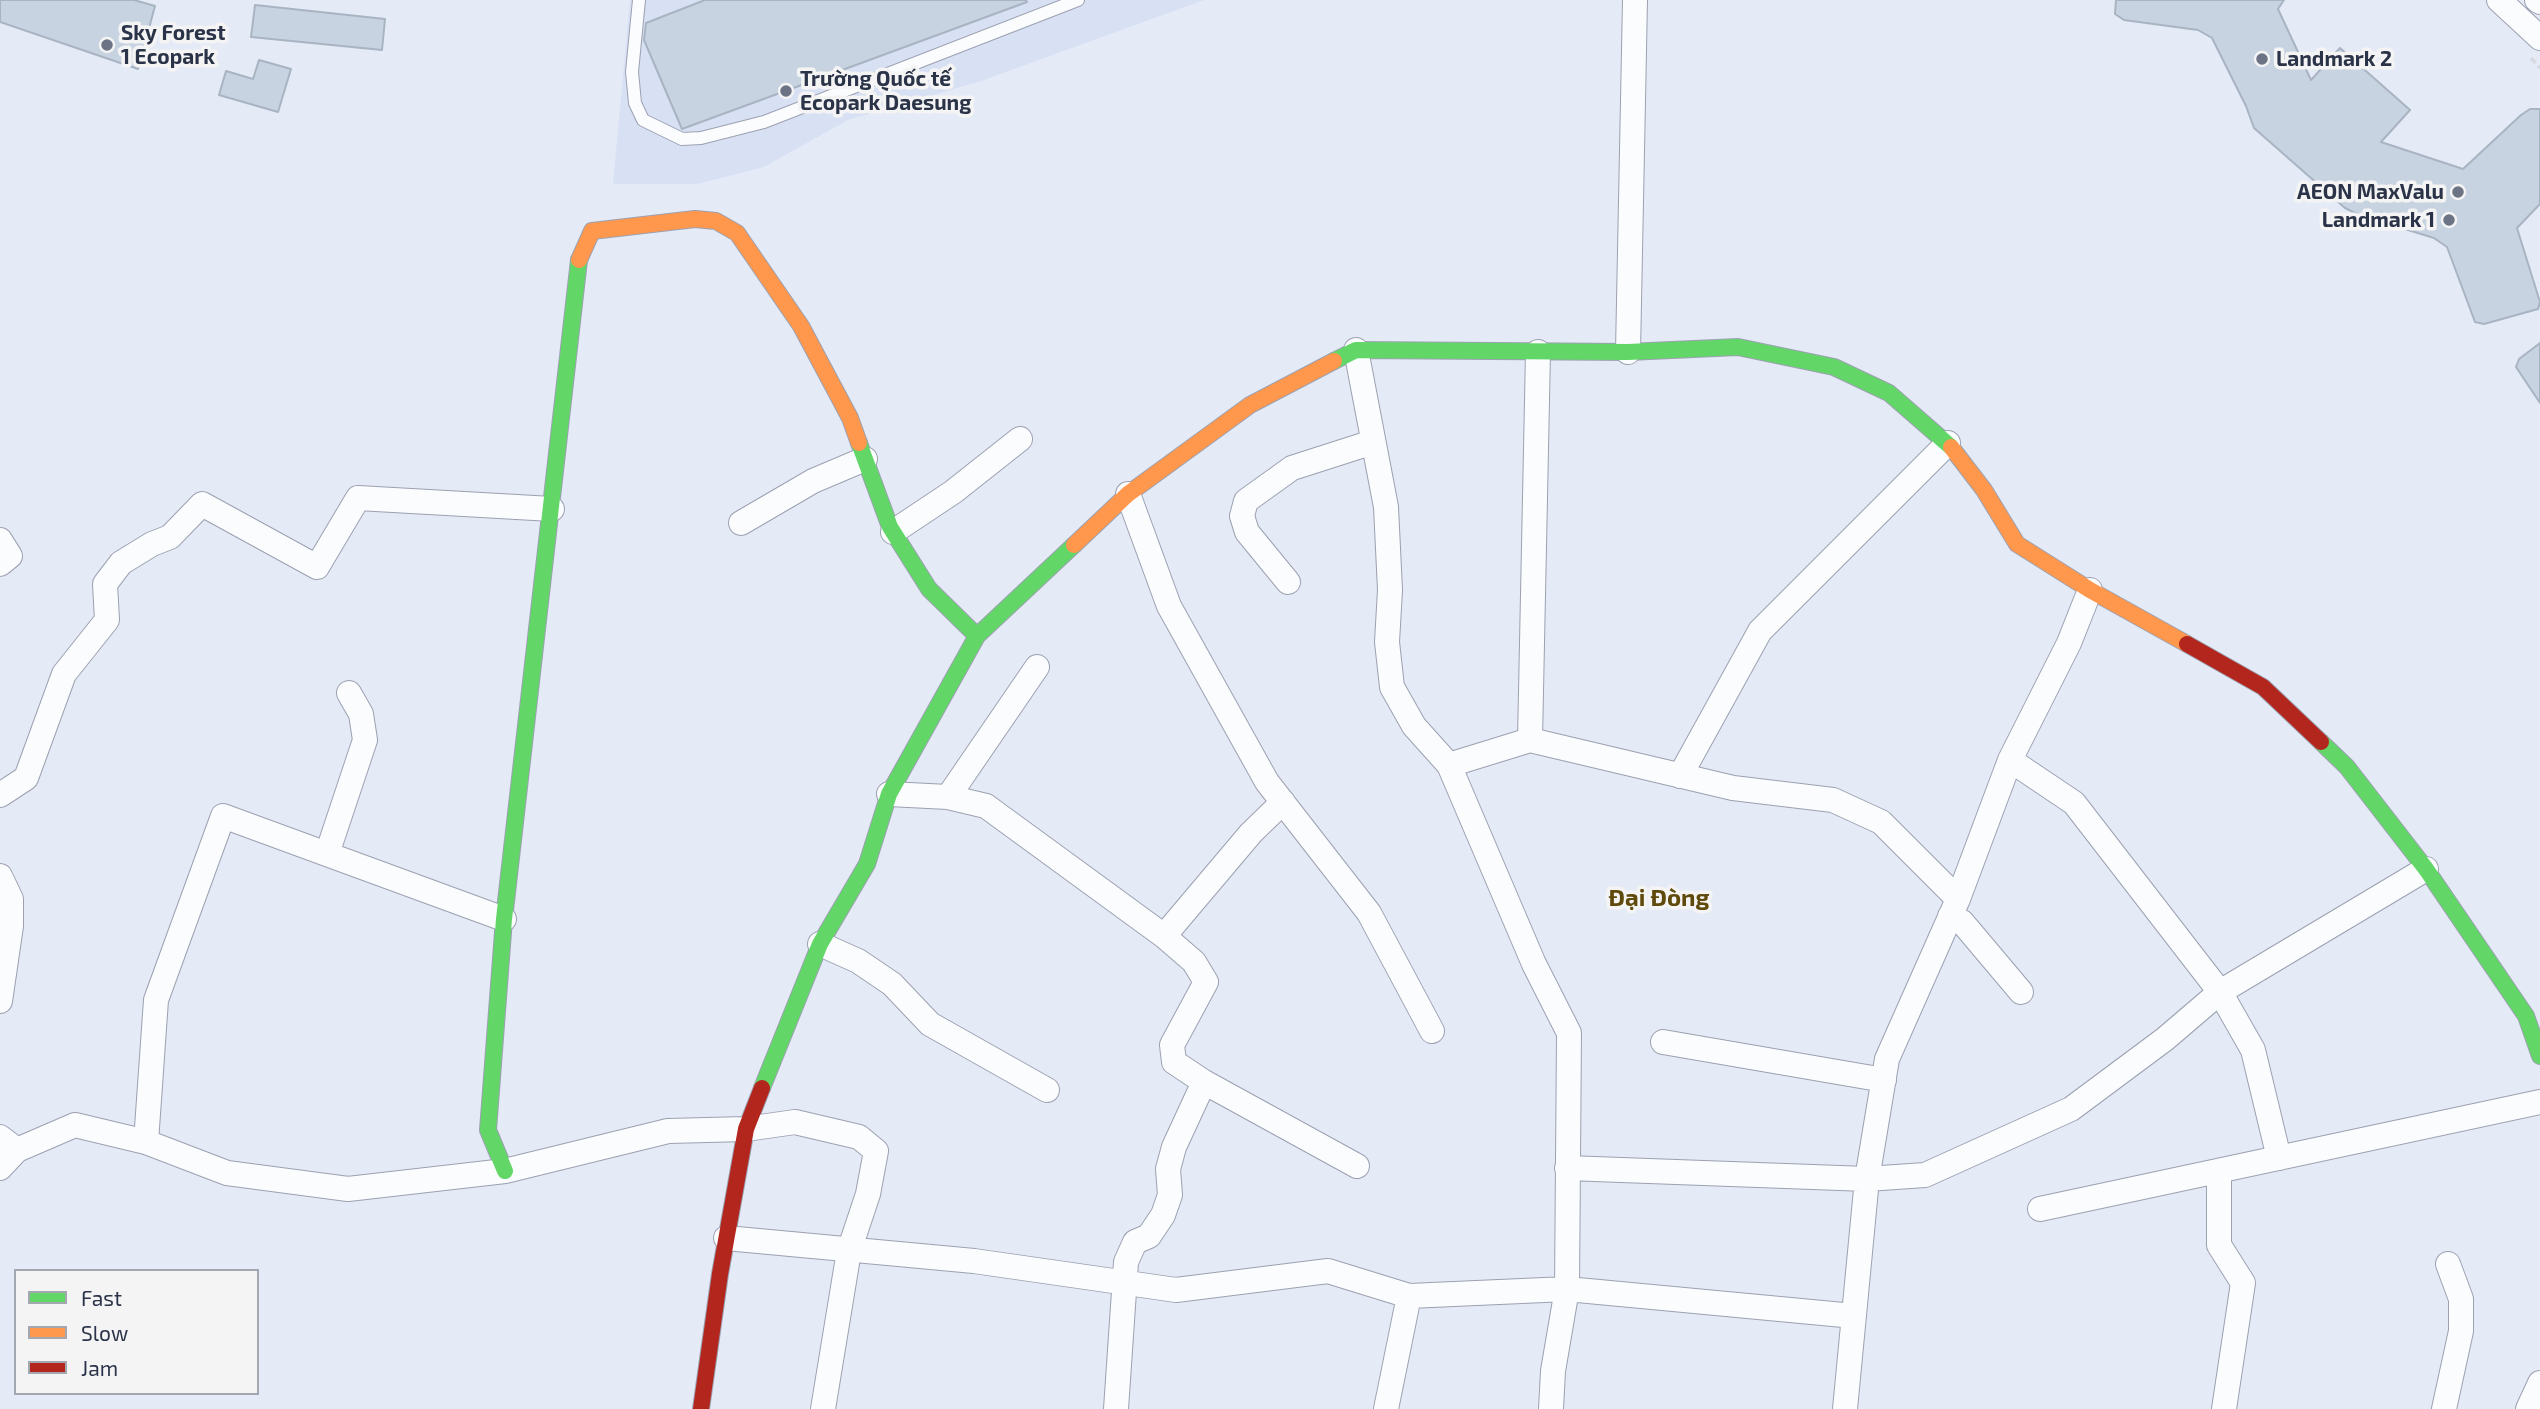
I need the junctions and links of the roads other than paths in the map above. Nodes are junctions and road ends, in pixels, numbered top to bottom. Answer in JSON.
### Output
{"nodes":[{"id":1,"x":639,"y":0,"type":"edge"},
{"id":2,"x":1078,"y":0,"type":"edge"},
{"id":3,"x":1635,"y":0,"type":"edge"},
{"id":4,"x":2499,"y":0,"type":"edge"},
{"id":5,"x":2540,"y":38,"type":"edge"},
{"id":6,"x":1356,"y":350,"type":"junction"},
{"id":7,"x":1538,"y":352,"type":"junction"},
{"id":8,"x":1628,"y":352,"type":"junction"},
{"id":9,"x":1020,"y":439,"type":"dead end"},
{"id":10,"x":1373,"y":442,"type":"junction"},
{"id":11,"x":1948,"y":443,"type":"junction"},
{"id":12,"x":865,"y":459,"type":"junction"},
{"id":13,"x":1128,"y":494,"type":"junction"},
{"id":14,"x":552,"y":509,"type":"junction"},
{"id":15,"x":741,"y":523,"type":"dead end"},
{"id":16,"x":893,"y":532,"type":"junction"},
{"id":17,"x":0,"y":540,"type":"edge"},
{"id":18,"x":0,"y":565,"type":"edge"},
{"id":19,"x":1288,"y":582,"type":"dead end"},
{"id":20,"x":2091,"y":590,"type":"junction"},
{"id":21,"x":977,"y":636,"type":"junction"},
{"id":22,"x":1037,"y":667,"type":"dead end"},
{"id":23,"x":349,"y":693,"type":"dead end"},
{"id":24,"x":1530,"y":740,"type":"junction"},
{"id":25,"x":2010,"y":760,"type":"junction"},
{"id":26,"x":1449,"y":765,"type":"junction"},
{"id":27,"x":1680,"y":776,"type":"junction"},
{"id":28,"x":889,"y":794,"type":"junction"},
{"id":29,"x":0,"y":795,"type":"edge"},
{"id":30,"x":948,"y":797,"type":"junction"},
{"id":31,"x":1283,"y":802,"type":"junction"},
{"id":32,"x":327,"y":854,"type":"junction"},
{"id":33,"x":2426,"y":869,"type":"junction"},
{"id":34,"x":0,"y":876,"type":"edge"},
{"id":35,"x":1954,"y":908,"type":"junction"},
{"id":36,"x":504,"y":919,"type":"junction"},
{"id":37,"x":1164,"y":936,"type":"junction"},
{"id":38,"x":820,"y":944,"type":"junction"},
{"id":39,"x":2021,"y":992,"type":"dead end"},
{"id":40,"x":2220,"y":992,"type":"junction"},
{"id":41,"x":0,"y":1001,"type":"edge"},
{"id":42,"x":1432,"y":1031,"type":"dead end"},
{"id":43,"x":1663,"y":1042,"type":"dead end"},
{"id":44,"x":2540,"y":1056,"type":"edge"},
{"id":45,"x":1884,"y":1080,"type":"junction"},
{"id":46,"x":1204,"y":1082,"type":"junction"},
{"id":47,"x":1047,"y":1090,"type":"dead end"},
{"id":48,"x":2540,"y":1102,"type":"edge"},
{"id":49,"x":746,"y":1129,"type":"junction"},
{"id":50,"x":146,"y":1142,"type":"junction"},
{"id":51,"x":9,"y":1143,"type":"edge"},
{"id":52,"x":2279,"y":1158,"type":"junction"},
{"id":53,"x":1357,"y":1166,"type":"dead end"},
{"id":54,"x":0,"y":1168,"type":"edge"},
{"id":55,"x":1567,"y":1168,"type":"junction"},
{"id":56,"x":505,"y":1171,"type":"junction"},
{"id":57,"x":2218,"y":1171,"type":"junction"},
{"id":58,"x":1867,"y":1179,"type":"junction"},
{"id":59,"x":2040,"y":1209,"type":"dead end"},
{"id":60,"x":732,"y":1239,"type":"junction"},
{"id":61,"x":849,"y":1251,"type":"junction"},
{"id":62,"x":2448,"y":1264,"type":"dead end"},
{"id":63,"x":1122,"y":1281,"type":"junction"},
{"id":64,"x":1567,"y":1289,"type":"junction"},
{"id":65,"x":1409,"y":1296,"type":"junction"},
{"id":66,"x":1854,"y":1316,"type":"junction"},
{"id":67,"x":2540,"y":1383,"type":"edge"},
{"id":68,"x":701,"y":1409,"type":"edge"},
{"id":69,"x":823,"y":1409,"type":"edge"},
{"id":70,"x":1116,"y":1409,"type":"edge"},
{"id":71,"x":1386,"y":1409,"type":"edge"},
{"id":72,"x":1551,"y":1409,"type":"edge"},
{"id":73,"x":1845,"y":1409,"type":"edge"},
{"id":74,"x":2224,"y":1409,"type":"edge"},
{"id":75,"x":2444,"y":1409,"type":"edge"},
{"id":76,"x":2528,"y":1409,"type":"edge"}],
"edges":[{"from":1,"to":2,"type":"lane"},
{"from":3,"to":8,"type":"street"},
{"from":4,"to":5,"type":"street"},
{"from":6,"to":7,"type":"street"},
{"from":6,"to":10,"type":"street"},
{"from":6,"to":13,"type":"street"},
{"from":7,"to":8,"type":"street"},
{"from":7,"to":24,"type":"street"},
{"from":8,"to":11,"type":"street"},
{"from":9,"to":16,"type":"street"},
{"from":10,"to":19,"type":"street"},
{"from":10,"to":26,"type":"street"},
{"from":11,"to":20,"type":"street"},
{"from":11,"to":27,"type":"street"},
{"from":12,"to":14,"type":"street"},
{"from":12,"to":15,"type":"street"},
{"from":12,"to":16,"type":"street"},
{"from":13,"to":21,"type":"street"},
{"from":13,"to":31,"type":"street"},
{"from":14,"to":29,"type":"street"},
{"from":14,"to":36,"type":"street"},
{"from":16,"to":21,"type":"street"},
{"from":17,"to":18,"type":"street"},
{"from":20,"to":25,"type":"street"},
{"from":20,"to":33,"type":"street"},
{"from":21,"to":28,"type":"street"},
{"from":22,"to":30,"type":"street"},
{"from":23,"to":32,"type":"street"},
{"from":24,"to":26,"type":"street"},
{"from":24,"to":27,"type":"street"},
{"from":25,"to":35,"type":"street"},
{"from":25,"to":40,"type":"street"},
{"from":26,"to":55,"type":"street"},
{"from":27,"to":35,"type":"street"},
{"from":28,"to":30,"type":"street"},
{"from":28,"to":38,"type":"street"},
{"from":30,"to":37,"type":"street"},
{"from":31,"to":37,"type":"street"},
{"from":31,"to":42,"type":"street"},
{"from":32,"to":36,"type":"street"},
{"from":32,"to":50,"type":"street"},
{"from":33,"to":40,"type":"street"},
{"from":33,"to":44,"type":"street"},
{"from":34,"to":41,"type":"street"},
{"from":35,"to":39,"type":"street"},
{"from":35,"to":45,"type":"street"},
{"from":36,"to":56,"type":"street"},
{"from":37,"to":46,"type":"street"},
{"from":38,"to":47,"type":"street"},
{"from":38,"to":49,"type":"street"},
{"from":40,"to":52,"type":"street"},
{"from":40,"to":58,"type":"street"},
{"from":43,"to":45,"type":"street"},
{"from":45,"to":58,"type":"street"},
{"from":46,"to":53,"type":"street"},
{"from":46,"to":63,"type":"street"},
{"from":48,"to":52,"type":"street"},
{"from":49,"to":56,"type":"street"},
{"from":49,"to":60,"type":"street"},
{"from":49,"to":61,"type":"street"},
{"from":50,"to":51,"type":"street"},
{"from":50,"to":56,"type":"street"},
{"from":51,"to":54,"type":"street"},
{"from":52,"to":57,"type":"street"},
{"from":55,"to":58,"type":"street"},
{"from":55,"to":64,"type":"street"},
{"from":57,"to":59,"type":"street"},
{"from":57,"to":74,"type":"street"},
{"from":58,"to":66,"type":"street"},
{"from":60,"to":61,"type":"street"},
{"from":60,"to":68,"type":"street"},
{"from":61,"to":63,"type":"street"},
{"from":61,"to":69,"type":"street"},
{"from":62,"to":75,"type":"street"},
{"from":63,"to":65,"type":"street"},
{"from":63,"to":70,"type":"street"},
{"from":64,"to":65,"type":"street"},
{"from":64,"to":66,"type":"street"},
{"from":64,"to":72,"type":"street"},
{"from":65,"to":71,"type":"street"},
{"from":66,"to":73,"type":"street"},
{"from":67,"to":76,"type":"street"}]}
